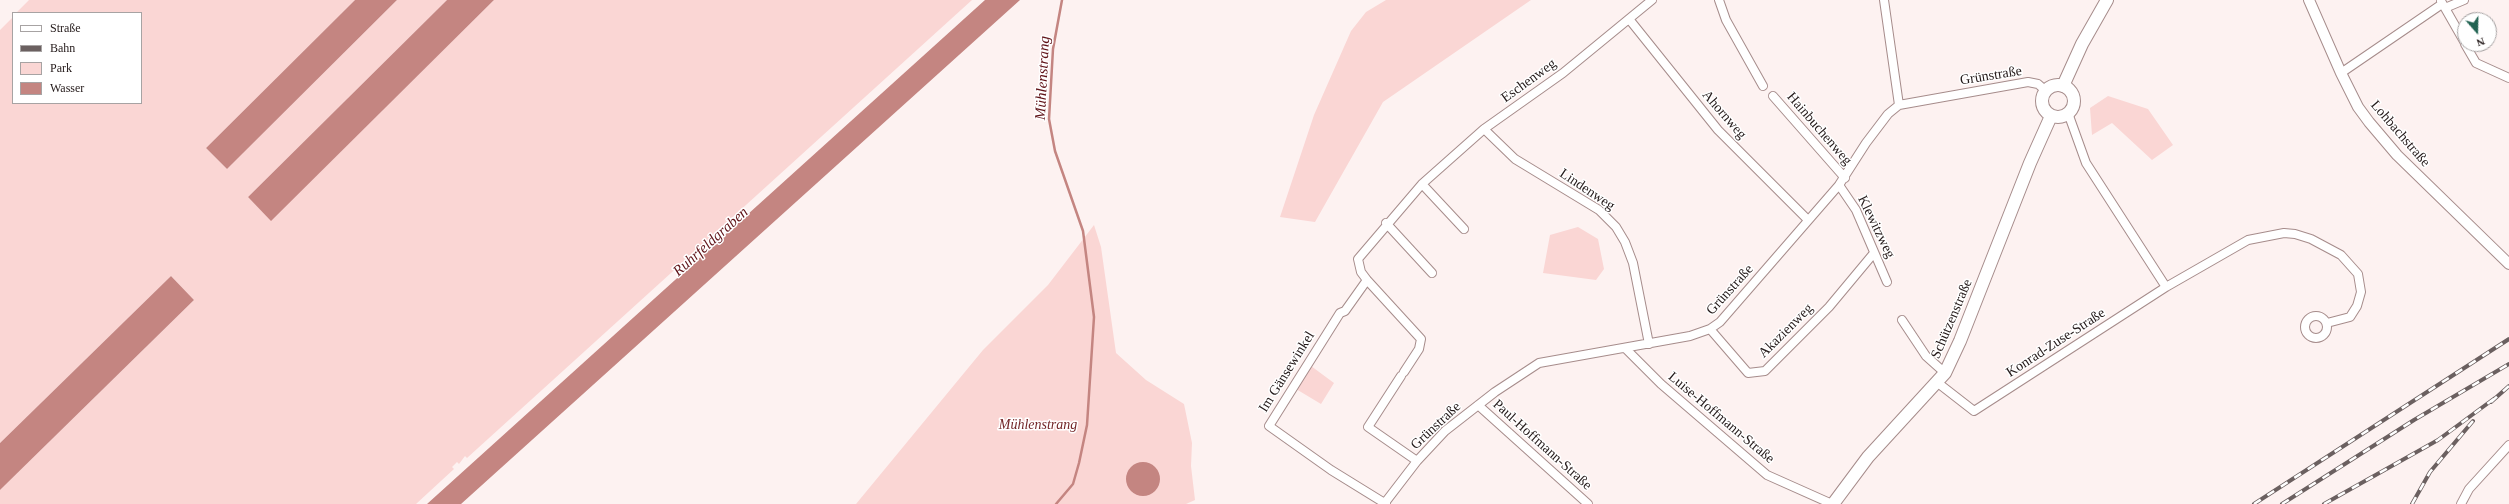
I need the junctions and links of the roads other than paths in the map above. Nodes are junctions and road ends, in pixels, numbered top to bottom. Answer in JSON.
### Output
{"nodes":[{"id":1,"x":1652,"y":0,"type":"edge"},
{"id":2,"x":1719,"y":0,"type":"edge"},
{"id":3,"x":1884,"y":0,"type":"edge"},
{"id":4,"x":2107,"y":0,"type":"edge"},
{"id":5,"x":2309,"y":0,"type":"edge"},
{"id":6,"x":2464,"y":0,"type":"edge"},
{"id":7,"x":2443,"y":4,"type":"edge"},
{"id":8,"x":1629,"y":19,"type":"junction"},
{"id":9,"x":2457,"y":29,"type":"edge"},
{"id":10,"x":2470,"y":52,"type":"edge"},
{"id":11,"x":2340,"y":73,"type":"junction"},
{"id":12,"x":2509,"y":78,"type":"edge"},
{"id":13,"x":1763,"y":86,"type":"dead end"},
{"id":14,"x":2063,"y":86,"type":"junction"},
{"id":15,"x":2046,"y":91,"type":"junction"},
{"id":16,"x":1774,"y":96,"type":"dead end"},
{"id":17,"x":1899,"y":104,"type":"junction"},
{"id":18,"x":2068,"y":113,"type":"junction"},
{"id":19,"x":2051,"y":116,"type":"junction"},
{"id":20,"x":1484,"y":129,"type":"junction"},
{"id":21,"x":1845,"y":178,"type":"junction"},
{"id":22,"x":1422,"y":184,"type":"junction"},
{"id":23,"x":1838,"y":185,"type":"junction"},
{"id":24,"x":1808,"y":220,"type":"junction"},
{"id":25,"x":1386,"y":223,"type":"junction"},
{"id":26,"x":1464,"y":229,"type":"dead end"},
{"id":27,"x":1874,"y":253,"type":"junction"},
{"id":28,"x":2508,"y":260,"type":"edge"},
{"id":29,"x":1432,"y":274,"type":"dead end"},
{"id":30,"x":1367,"y":280,"type":"junction"},
{"id":31,"x":1887,"y":282,"type":"dead end"},
{"id":32,"x":2166,"y":287,"type":"junction"},
{"id":33,"x":1902,"y":320,"type":"dead end"},
{"id":34,"x":2327,"y":323,"type":"dead end"},
{"id":35,"x":1710,"y":329,"type":"junction"},
{"id":36,"x":1649,"y":344,"type":"junction"},
{"id":37,"x":1625,"y":348,"type":"junction"},
{"id":38,"x":1945,"y":373,"type":"junction"},
{"id":39,"x":1938,"y":383,"type":"junction"},
{"id":40,"x":1478,"y":405,"type":"junction"},
{"id":41,"x":2509,"y":445,"type":"edge"},
{"id":42,"x":1417,"y":461,"type":"junction"},
{"id":43,"x":1385,"y":504,"type":"edge"},
{"id":44,"x":1588,"y":504,"type":"edge"},
{"id":45,"x":1833,"y":504,"type":"edge"},
{"id":46,"x":2461,"y":504,"type":"edge"}],
"edges":[{"from":1,"to":8,"type":"street","name":"Eschenweg"},
{"from":2,"to":13,"type":"street"},
{"from":3,"to":17,"type":"street"},
{"from":4,"to":14,"type":"main road"},
{"from":5,"to":11,"type":"street","name":"Lohbachstraße"},
{"from":6,"to":7,"type":"street"},
{"from":7,"to":9,"type":"street"},
{"from":7,"to":11,"type":"street"},
{"from":8,"to":20,"type":"street","name":"Eschenweg"},
{"from":8,"to":24,"type":"street","name":"Ahornweg"},
{"from":10,"to":12,"type":"street"},
{"from":11,"to":28,"type":"street","name":"Lohbachstraße"},
{"from":14,"to":15,"type":"main road"},
{"from":14,"to":18,"type":"main road"},
{"from":15,"to":17,"type":"street","name":"Grünstraße"},
{"from":15,"to":19,"type":"main road"},
{"from":16,"to":21,"type":"street","name":"Hainbuchenweg"},
{"from":17,"to":21,"type":"street","name":"Grünstraße"},
{"from":18,"to":19,"type":"main road"},
{"from":18,"to":32,"type":"street"},
{"from":19,"to":38,"type":"main road","name":"Schützenstraße"},
{"from":20,"to":22,"type":"street","name":"Eschenweg"},
{"from":20,"to":36,"type":"street","name":"Lindenweg"},
{"from":21,"to":23,"type":"street","name":"Grünstraße"},
{"from":22,"to":25,"type":"street","name":"Eschenweg"},
{"from":22,"to":26,"type":"street"},
{"from":23,"to":24,"type":"street","name":"Grünstraße"},
{"from":23,"to":27,"type":"street","name":"Klewitzweg"},
{"from":24,"to":35,"type":"street","name":"Grünstraße"},
{"from":25,"to":29,"type":"street"},
{"from":25,"to":30,"type":"street","name":"Eschenweg"},
{"from":27,"to":31,"type":"street","name":"Klewitzweg"},
{"from":27,"to":35,"type":"street","name":"Akazienweg"},
{"from":30,"to":42,"type":"street","name":"Eschenweg"},
{"from":30,"to":43,"type":"street","name":"Im Gänsewinkel"},
{"from":32,"to":34,"type":"street","name":"Konrad-Zuse-Straße"},
{"from":32,"to":39,"type":"street","name":"Konrad-Zuse-Straße"},
{"from":33,"to":38,"type":"street"},
{"from":35,"to":36,"type":"street","name":"Grünstraße"},
{"from":36,"to":37,"type":"street","name":"Grünstraße"},
{"from":37,"to":40,"type":"street","name":"Grünstraße"},
{"from":37,"to":45,"type":"street","name":"Luise-Hoffmann-Straße"},
{"from":38,"to":39,"type":"main road","name":"Schützenstraße"},
{"from":39,"to":45,"type":"main road","name":"Schützenstraße"},
{"from":40,"to":42,"type":"street","name":"Grünstraße"},
{"from":40,"to":44,"type":"street","name":"Paul-Hoffmann-Straße"},
{"from":41,"to":46,"type":"street"},
{"from":42,"to":43,"type":"street","name":"Grünstraße"}]}
